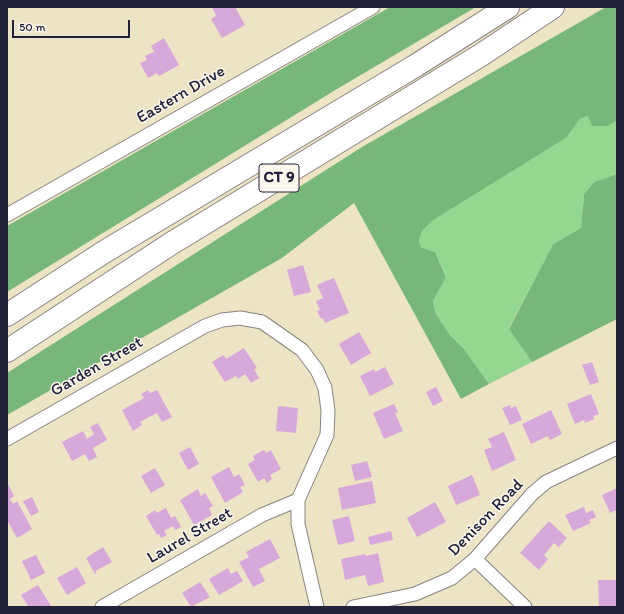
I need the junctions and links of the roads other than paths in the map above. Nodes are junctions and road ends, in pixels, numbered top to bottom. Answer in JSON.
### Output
{"nodes":[{"id":1,"x":373,"y":7,"type":"edge"},
{"id":2,"x":508,"y":7,"type":"edge"},
{"id":3,"x":553,"y":7,"type":"edge"},
{"id":4,"x":7,"y":215,"type":"edge"},
{"id":5,"x":7,"y":315,"type":"edge"},
{"id":6,"x":7,"y":351,"type":"edge"},
{"id":7,"x":7,"y":439,"type":"edge"},
{"id":8,"x":617,"y":448,"type":"edge"},
{"id":9,"x":298,"y":500,"type":"junction"},
{"id":10,"x":476,"y":559,"type":"junction"},
{"id":11,"x":102,"y":607,"type":"edge"},
{"id":12,"x":317,"y":607,"type":"edge"},
{"id":13,"x":353,"y":607,"type":"edge"},
{"id":14,"x":525,"y":607,"type":"edge"}],
"edges":[{"from":1,"to":4,"type":"street","name":"Eastern Drive"},
{"from":2,"to":5,"type":"highway","number":"CT 9"},
{"from":3,"to":6,"type":"highway","number":"CT 9"},
{"from":7,"to":9,"type":"street","name":"Garden Street"},
{"from":8,"to":10,"type":"street","name":"Denison Road"},
{"from":9,"to":11,"type":"street","name":"Laurel Street"},
{"from":9,"to":12,"type":"street"},
{"from":10,"to":13,"type":"street","name":"Denison Road"},
{"from":10,"to":14,"type":"street"}]}
